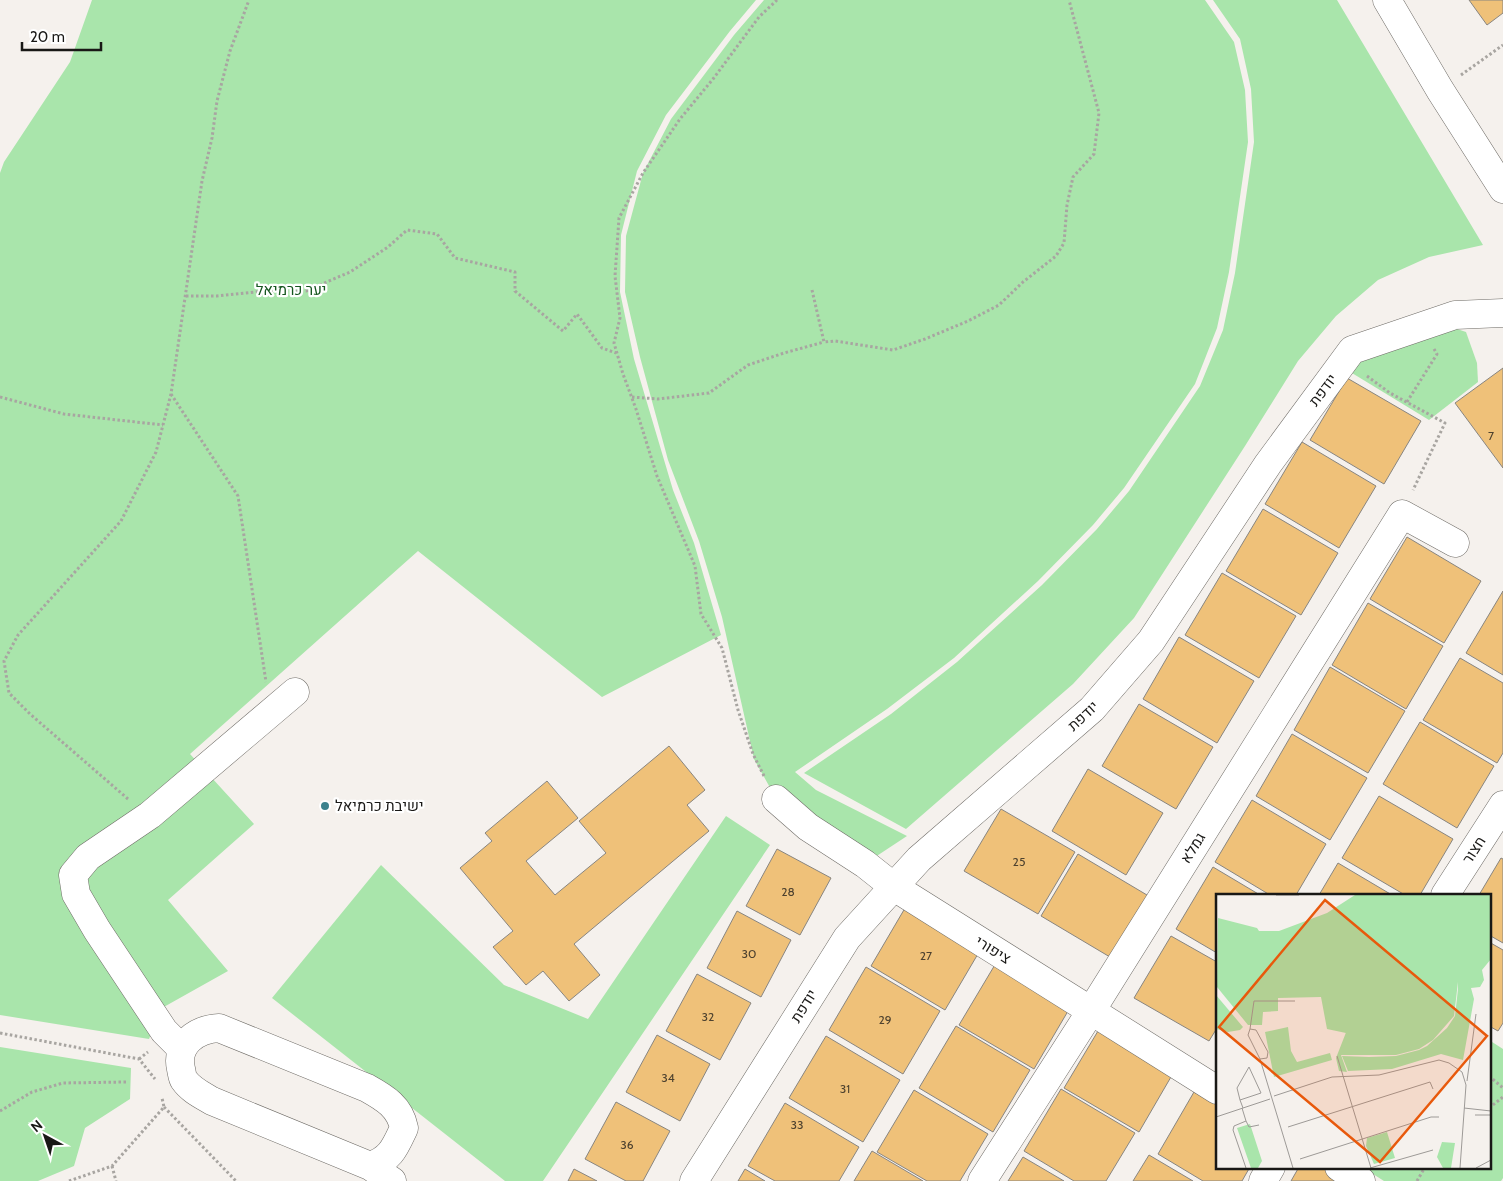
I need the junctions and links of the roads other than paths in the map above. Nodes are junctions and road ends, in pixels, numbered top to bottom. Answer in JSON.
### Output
{"nodes":[{"id":1,"x":1387,"y":0,"type":"edge"},
{"id":2,"x":1503,"y":188,"type":"edge"},
{"id":3,"x":1503,"y":313,"type":"edge"},
{"id":4,"x":1455,"y":543,"type":"dead end"},
{"id":5,"x":296,"y":692,"type":"dead end"},
{"id":6,"x":776,"y":799,"type":"road end"},
{"id":7,"x":1503,"y":804,"type":"edge"},
{"id":8,"x":894,"y":887,"type":"junction"},
{"id":9,"x":1446,"y":894,"type":"edge"},
{"id":10,"x":1091,"y":1011,"type":"junction"},
{"id":11,"x":182,"y":1049,"type":"junction"},
{"id":12,"x":1216,"y":1089,"type":"edge"},
{"id":13,"x":370,"y":1166,"type":"junction"},
{"id":14,"x":1270,"y":1168,"type":"edge"},
{"id":15,"x":1341,"y":1168,"type":"edge"},
{"id":16,"x":392,"y":1181,"type":"edge"},
{"id":17,"x":694,"y":1181,"type":"edge"},
{"id":18,"x":982,"y":1181,"type":"edge"},
{"id":19,"x":1263,"y":1181,"type":"edge"},
{"id":20,"x":1361,"y":1181,"type":"edge"}],
"edges":[{"from":1,"to":2,"type":"street"},
{"from":3,"to":8,"type":"street","name":"יודפת"},
{"from":4,"to":10,"type":"street","name":"גמלא"},
{"from":5,"to":11,"type":"street"},
{"from":6,"to":8,"type":"street","name":"ציפורי"},
{"from":7,"to":9,"type":"street","name":"חצור"},
{"from":8,"to":10,"type":"street","name":"ציפורי"},
{"from":8,"to":17,"type":"street","name":"יודפת"},
{"from":10,"to":12,"type":"street","name":"ציפורי"},
{"from":10,"to":18,"type":"street","name":"גמלא"},
{"from":11,"to":13,"type":"street"},
{"from":11,"to":13,"type":"street"},
{"from":13,"to":16,"type":"street"},
{"from":14,"to":19,"type":"street"},
{"from":15,"to":20,"type":"street"}]}
